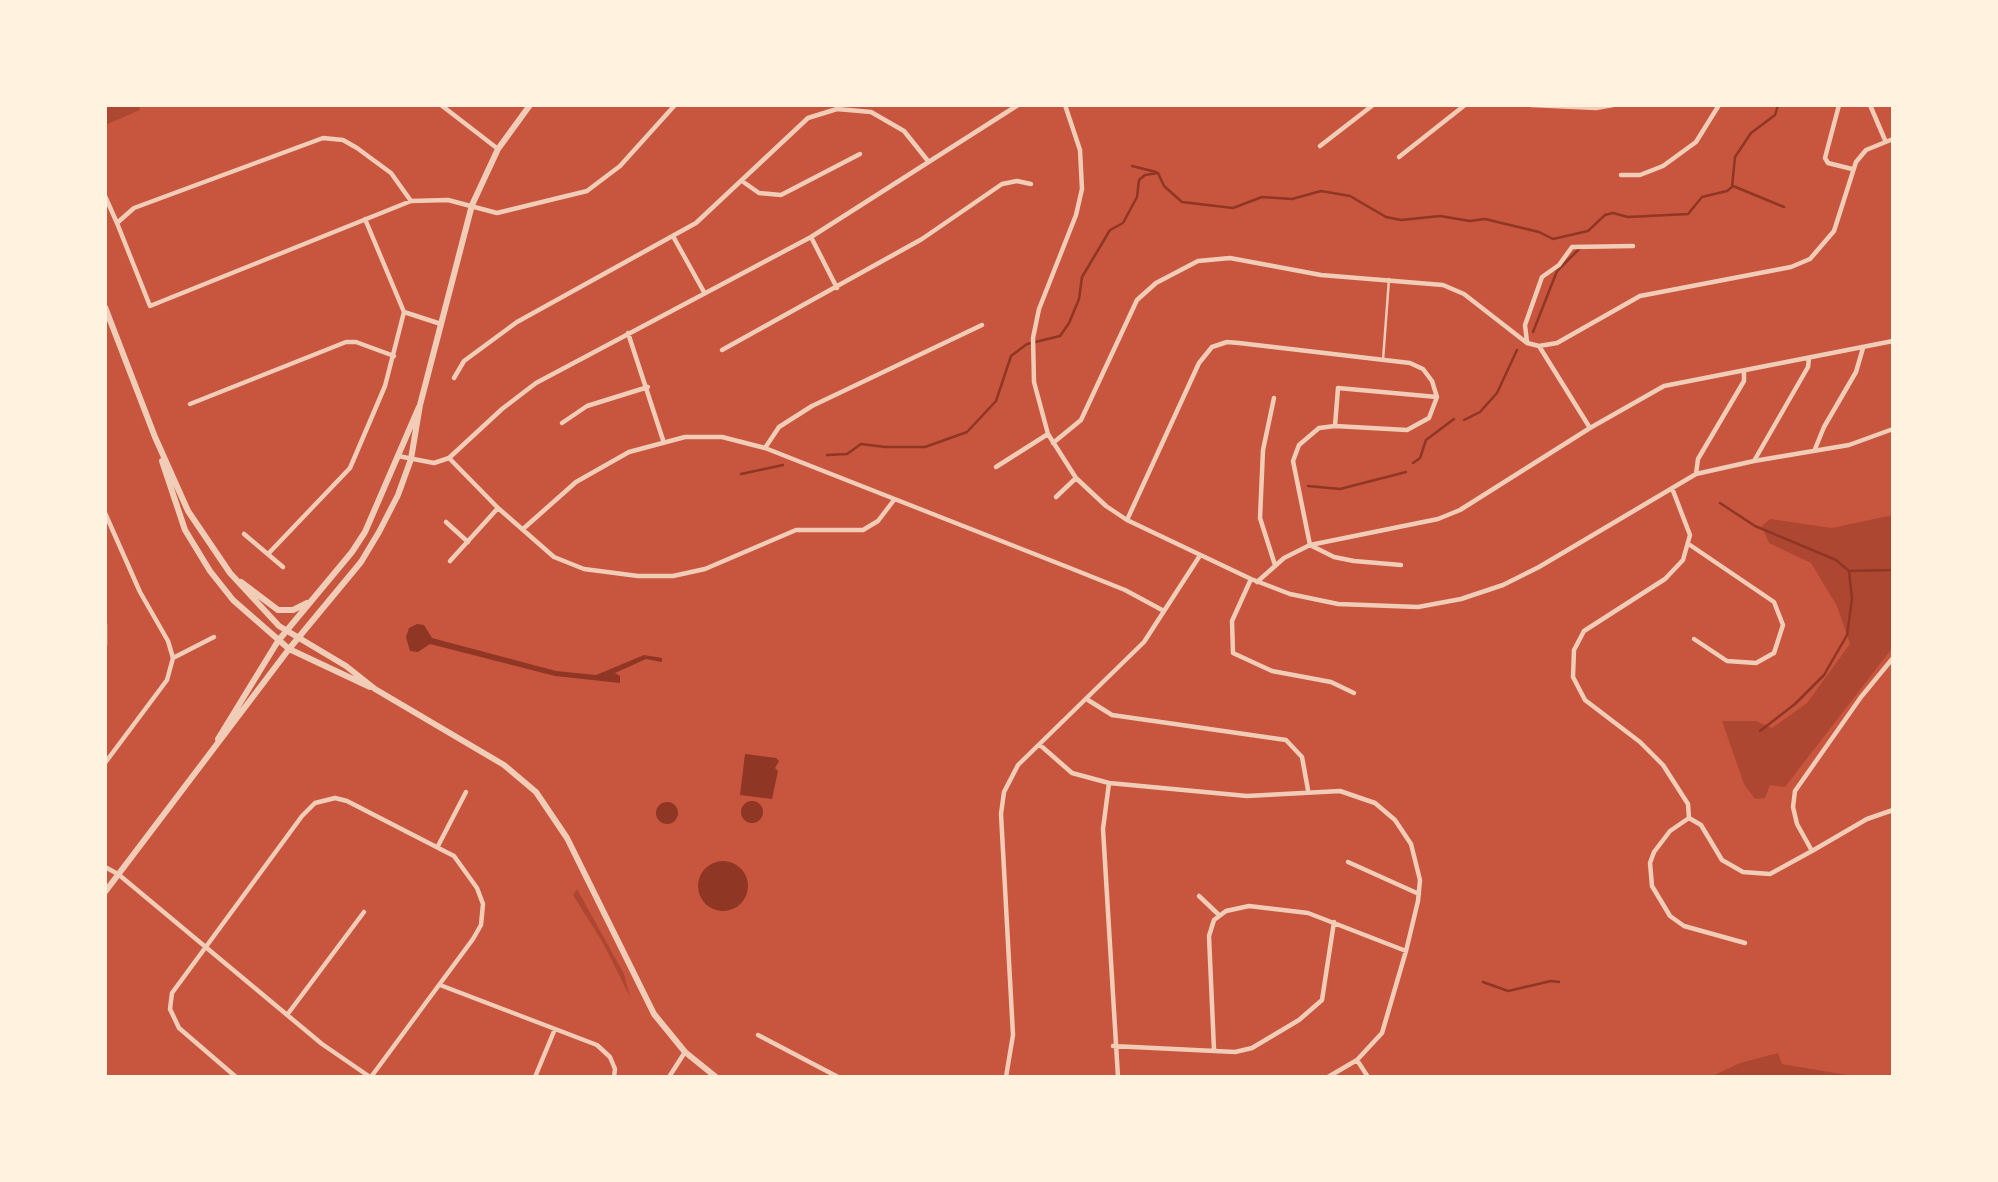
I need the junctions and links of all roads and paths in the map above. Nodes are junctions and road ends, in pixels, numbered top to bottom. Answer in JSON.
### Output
{"nodes":[{"id":1,"x":441,"y":105,"type":"edge"},
{"id":2,"x":530,"y":105,"type":"edge"},
{"id":3,"x":675,"y":105,"type":"edge"},
{"id":4,"x":1018,"y":105,"type":"edge"},
{"id":5,"x":1065,"y":105,"type":"edge"},
{"id":6,"x":1373,"y":105,"type":"edge"},
{"id":7,"x":1465,"y":105,"type":"edge"},
{"id":8,"x":1531,"y":105,"type":"edge"},
{"id":9,"x":1614,"y":105,"type":"edge"},
{"id":10,"x":1719,"y":105,"type":"edge"},
{"id":11,"x":1839,"y":105,"type":"edge"},
{"id":12,"x":1870,"y":105,"type":"edge"},
{"id":13,"x":1562,"y":106,"type":"edge"},
{"id":14,"x":1893,"y":139,"type":"edge"},
{"id":15,"x":1885,"y":140,"type":"junction"},
{"id":16,"x":1320,"y":146,"type":"dead end"},
{"id":17,"x":498,"y":149,"type":"junction"},
{"id":18,"x":860,"y":154,"type":"dead end"},
{"id":19,"x":1399,"y":157,"type":"dead end"},
{"id":20,"x":928,"y":161,"type":"junction"},
{"id":21,"x":1852,"y":169,"type":"junction"},
{"id":22,"x":1621,"y":175,"type":"dead end"},
{"id":23,"x":743,"y":181,"type":"junction"},
{"id":24,"x":1031,"y":184,"type":"dead end"},
{"id":25,"x":105,"y":196,"type":"edge"},
{"id":26,"x":411,"y":201,"type":"junction"},
{"id":27,"x":472,"y":205,"type":"junction"},
{"id":28,"x":365,"y":219,"type":"junction"},
{"id":29,"x":117,"y":223,"type":"junction"},
{"id":30,"x":674,"y":237,"type":"junction"},
{"id":31,"x":811,"y":237,"type":"junction"},
{"id":32,"x":1633,"y":246,"type":"dead end"},
{"id":33,"x":1390,"y":279,"type":"junction"},
{"id":34,"x":837,"y":288,"type":"junction"},
{"id":35,"x":704,"y":292,"type":"junction"},
{"id":36,"x":105,"y":307,"type":"edge"},
{"id":37,"x":404,"y":312,"type":"junction"},
{"id":38,"x":442,"y":324,"type":"junction"},
{"id":39,"x":982,"y":326,"type":"dead end"},
{"id":40,"x":628,"y":333,"type":"junction"},
{"id":41,"x":1893,"y":341,"type":"edge"},
{"id":42,"x":1527,"y":343,"type":"junction"},
{"id":43,"x":1539,"y":346,"type":"junction"},
{"id":44,"x":1863,"y":348,"type":"junction"},
{"id":45,"x":722,"y":349,"type":"dead end"},
{"id":46,"x":394,"y":356,"type":"junction"},
{"id":47,"x":1809,"y":358,"type":"junction"},
{"id":48,"x":1383,"y":360,"type":"junction"},
{"id":49,"x":1744,"y":371,"type":"junction"},
{"id":50,"x":454,"y":378,"type":"dead end"},
{"id":51,"x":648,"y":387,"type":"junction"},
{"id":52,"x":1437,"y":397,"type":"junction"},
{"id":53,"x":1274,"y":398,"type":"dead end"},
{"id":54,"x":190,"y":404,"type":"dead end"},
{"id":55,"x":420,"y":405,"type":"junction"},
{"id":56,"x":562,"y":423,"type":"dead end"},
{"id":57,"x":1335,"y":426,"type":"junction"},
{"id":58,"x":1590,"y":428,"type":"junction"},
{"id":59,"x":1893,"y":429,"type":"edge"},
{"id":60,"x":1048,"y":434,"type":"junction"},
{"id":61,"x":155,"y":437,"type":"junction"},
{"id":62,"x":663,"y":440,"type":"junction"},
{"id":63,"x":1053,"y":443,"type":"junction"},
{"id":64,"x":765,"y":448,"type":"junction"},
{"id":65,"x":1815,"y":450,"type":"junction"},
{"id":66,"x":398,"y":456,"type":"junction"},
{"id":67,"x":449,"y":458,"type":"junction"},
{"id":68,"x":411,"y":459,"type":"junction"},
{"id":69,"x":1754,"y":461,"type":"junction"},
{"id":70,"x":996,"y":467,"type":"dead end"},
{"id":71,"x":1696,"y":474,"type":"junction"},
{"id":72,"x":1076,"y":478,"type":"junction"},
{"id":73,"x":1671,"y":488,"type":"junction"},
{"id":74,"x":1056,"y":497,"type":"dead end"},
{"id":75,"x":894,"y":500,"type":"junction"},
{"id":76,"x":498,"y":508,"type":"junction"},
{"id":77,"x":105,"y":513,"type":"edge"},
{"id":78,"x":1127,"y":520,"type":"junction"},
{"id":79,"x":446,"y":522,"type":"dead end"},
{"id":80,"x":523,"y":529,"type":"junction"},
{"id":81,"x":244,"y":534,"type":"dead end"},
{"id":82,"x":468,"y":542,"type":"junction"},
{"id":83,"x":1310,"y":545,"type":"junction"},
{"id":84,"x":1690,"y":545,"type":"junction"},
{"id":85,"x":268,"y":554,"type":"junction"},
{"id":86,"x":1199,"y":556,"type":"junction"},
{"id":87,"x":450,"y":561,"type":"dead end"},
{"id":88,"x":1275,"y":565,"type":"junction"},
{"id":89,"x":1401,"y":565,"type":"dead end"},
{"id":90,"x":283,"y":567,"type":"dead end"},
{"id":91,"x":230,"y":573,"type":"junction"},
{"id":92,"x":1251,"y":579,"type":"junction"},
{"id":93,"x":1257,"y":582,"type":"junction"},
{"id":94,"x":312,"y":600,"type":"junction"},
{"id":95,"x":1164,"y":611,"type":"junction"},
{"id":96,"x":105,"y":624,"type":"edge"},
{"id":97,"x":286,"y":631,"type":"junction"},
{"id":98,"x":214,"y":637,"type":"dead end"},
{"id":99,"x":298,"y":638,"type":"junction"},
{"id":100,"x":1694,"y":639,"type":"dead end"},
{"id":101,"x":278,"y":641,"type":"junction"},
{"id":102,"x":105,"y":645,"type":"edge"},
{"id":103,"x":289,"y":649,"type":"junction"},
{"id":104,"x":173,"y":658,"type":"junction"},
{"id":105,"x":1893,"y":658,"type":"edge"},
{"id":106,"x":375,"y":689,"type":"junction"},
{"id":107,"x":1354,"y":693,"type":"dead end"},
{"id":108,"x":1088,"y":700,"type":"junction"},
{"id":109,"x":1040,"y":745,"type":"junction"},
{"id":110,"x":208,"y":756,"type":"junction"},
{"id":111,"x":105,"y":763,"type":"edge"},
{"id":112,"x":1109,"y":783,"type":"junction"},
{"id":113,"x":1308,"y":790,"type":"junction"},
{"id":114,"x":466,"y":792,"type":"dead end"},
{"id":115,"x":1893,"y":810,"type":"edge"},
{"id":116,"x":1689,"y":818,"type":"junction"},
{"id":117,"x":438,"y":846,"type":"junction"},
{"id":118,"x":1812,"y":851,"type":"junction"},
{"id":119,"x":1348,"y":862,"type":"dead end"},
{"id":120,"x":105,"y":867,"type":"edge"},
{"id":121,"x":118,"y":874,"type":"junction"},
{"id":122,"x":105,"y":892,"type":"edge"},
{"id":123,"x":1419,"y":894,"type":"junction"},
{"id":124,"x":1199,"y":896,"type":"dead end"},
{"id":125,"x":364,"y":912,"type":"dead end"},
{"id":126,"x":1219,"y":915,"type":"junction"},
{"id":127,"x":1334,"y":922,"type":"junction"},
{"id":128,"x":1745,"y":943,"type":"dead end"},
{"id":129,"x":206,"y":947,"type":"junction"},
{"id":130,"x":1406,"y":951,"type":"junction"},
{"id":131,"x":440,"y":985,"type":"junction"},
{"id":132,"x":286,"y":1015,"type":"junction"},
{"id":133,"x":555,"y":1029,"type":"junction"},
{"id":134,"x":758,"y":1035,"type":"dead end"},
{"id":135,"x":1113,"y":1046,"type":"junction"},
{"id":136,"x":1214,"y":1050,"type":"junction"},
{"id":137,"x":685,"y":1052,"type":"junction"},
{"id":138,"x":1357,"y":1060,"type":"junction"},
{"id":139,"x":236,"y":1077,"type":"edge"},
{"id":140,"x":371,"y":1077,"type":"edge"},
{"id":141,"x":535,"y":1077,"type":"edge"},
{"id":142,"x":614,"y":1077,"type":"edge"},
{"id":143,"x":669,"y":1077,"type":"edge"},
{"id":144,"x":716,"y":1077,"type":"edge"},
{"id":145,"x":838,"y":1077,"type":"edge"},
{"id":146,"x":1006,"y":1077,"type":"edge"},
{"id":147,"x":1118,"y":1077,"type":"edge"},
{"id":148,"x":1328,"y":1077,"type":"edge"},
{"id":149,"x":1367,"y":1077,"type":"edge"}],
"edges":[{"from":1,"to":17,"type":"street"},
{"from":2,"to":17,"type":"street"},
{"from":3,"to":27,"type":"street"},
{"from":4,"to":20,"type":"street"},
{"from":5,"to":60,"type":"street"},
{"from":6,"to":16,"type":"street"},
{"from":7,"to":19,"type":"street"},
{"from":8,"to":13,"type":"street"},
{"from":9,"to":13,"type":"street"},
{"from":10,"to":22,"type":"street"},
{"from":11,"to":21,"type":"street"},
{"from":12,"to":15,"type":"street"},
{"from":14,"to":15,"type":"street"},
{"from":15,"to":21,"type":"street"},
{"from":17,"to":27,"type":"street"},
{"from":18,"to":23,"type":"street"},
{"from":20,"to":23,"type":"street"},
{"from":20,"to":31,"type":"street"},
{"from":21,"to":43,"type":"street"},
{"from":23,"to":30,"type":"street"},
{"from":24,"to":34,"type":"street"},
{"from":25,"to":29,"type":"street"},
{"from":26,"to":27,"type":"street"},
{"from":26,"to":28,"type":"street"},
{"from":26,"to":29,"type":"street"},
{"from":27,"to":38,"type":"street"},
{"from":28,"to":29,"type":"street"},
{"from":28,"to":37,"type":"street"},
{"from":30,"to":35,"type":"street"},
{"from":30,"to":50,"type":"street"},
{"from":31,"to":34,"type":"street"},
{"from":31,"to":35,"type":"street"},
{"from":32,"to":42,"type":"street"},
{"from":33,"to":42,"type":"street"},
{"from":33,"to":48,"type":"lane"},
{"from":33,"to":63,"type":"street"},
{"from":34,"to":45,"type":"street"},
{"from":35,"to":40,"type":"street"},
{"from":36,"to":61,"type":"street"},
{"from":37,"to":38,"type":"street"},
{"from":37,"to":46,"type":"street"},
{"from":38,"to":55,"type":"street"},
{"from":39,"to":64,"type":"street"},
{"from":40,"to":51,"type":"street"},
{"from":40,"to":67,"type":"street"},
{"from":41,"to":44,"type":"street"},
{"from":42,"to":43,"type":"street"},
{"from":43,"to":58,"type":"street"},
{"from":44,"to":47,"type":"street"},
{"from":44,"to":65,"type":"street"},
{"from":46,"to":54,"type":"street"},
{"from":46,"to":85,"type":"street"},
{"from":47,"to":49,"type":"street"},
{"from":47,"to":69,"type":"street"},
{"from":48,"to":52,"type":"street"},
{"from":48,"to":78,"type":"street"},
{"from":49,"to":58,"type":"street"},
{"from":49,"to":71,"type":"street"},
{"from":51,"to":56,"type":"street"},
{"from":51,"to":62,"type":"street"},
{"from":52,"to":57,"type":"street"},
{"from":52,"to":57,"type":"street"},
{"from":53,"to":88,"type":"street"},
{"from":55,"to":66,"type":"street"},
{"from":55,"to":68,"type":"street"},
{"from":57,"to":83,"type":"street"},
{"from":58,"to":83,"type":"street"},
{"from":59,"to":65,"type":"street"},
{"from":60,"to":63,"type":"street"},
{"from":60,"to":70,"type":"street"},
{"from":61,"to":91,"type":"street"},
{"from":61,"to":101,"type":"street"},
{"from":62,"to":64,"type":"street"},
{"from":62,"to":80,"type":"street"},
{"from":63,"to":72,"type":"street"},
{"from":64,"to":75,"type":"street"},
{"from":65,"to":69,"type":"street"},
{"from":66,"to":68,"type":"street"},
{"from":66,"to":94,"type":"street"},
{"from":67,"to":68,"type":"street"},
{"from":67,"to":76,"type":"street"},
{"from":68,"to":99,"type":"street"},
{"from":69,"to":71,"type":"street"},
{"from":71,"to":73,"type":"street"},
{"from":72,"to":74,"type":"street"},
{"from":72,"to":78,"type":"street"},
{"from":73,"to":84,"type":"street"},
{"from":73,"to":93,"type":"street"},
{"from":75,"to":80,"type":"street"},
{"from":75,"to":95,"type":"street"},
{"from":76,"to":80,"type":"street"},
{"from":76,"to":82,"type":"street"},
{"from":77,"to":104,"type":"street"},
{"from":78,"to":86,"type":"street"},
{"from":79,"to":82,"type":"street"},
{"from":81,"to":85,"type":"street"},
{"from":82,"to":87,"type":"street"},
{"from":83,"to":88,"type":"street"},
{"from":83,"to":89,"type":"street"},
{"from":84,"to":100,"type":"street"},
{"from":84,"to":116,"type":"street"},
{"from":85,"to":90,"type":"street"},
{"from":86,"to":92,"type":"street"},
{"from":86,"to":95,"type":"street"},
{"from":88,"to":93,"type":"street"},
{"from":91,"to":94,"type":"street"},
{"from":91,"to":97,"type":"street"},
{"from":92,"to":93,"type":"street"},
{"from":92,"to":107,"type":"street"},
{"from":94,"to":97,"type":"street"},
{"from":95,"to":108,"type":"street"},
{"from":96,"to":102,"type":"street"},
{"from":97,"to":99,"type":"street"},
{"from":97,"to":101,"type":"street"},
{"from":98,"to":104,"type":"street"},
{"from":99,"to":103,"type":"street"},
{"from":99,"to":106,"type":"street"},
{"from":101,"to":103,"type":"street"},
{"from":101,"to":110,"type":"street"},
{"from":103,"to":106,"type":"street"},
{"from":103,"to":110,"type":"street"},
{"from":104,"to":111,"type":"street"},
{"from":105,"to":118,"type":"street"},
{"from":106,"to":137,"type":"street"},
{"from":108,"to":109,"type":"street"},
{"from":108,"to":113,"type":"street"},
{"from":109,"to":112,"type":"street"},
{"from":109,"to":146,"type":"street"},
{"from":110,"to":121,"type":"street"},
{"from":112,"to":113,"type":"street"},
{"from":112,"to":135,"type":"street"},
{"from":113,"to":123,"type":"street"},
{"from":114,"to":117,"type":"street"},
{"from":115,"to":118,"type":"street"},
{"from":116,"to":118,"type":"street"},
{"from":116,"to":128,"type":"street"},
{"from":117,"to":129,"type":"street"},
{"from":117,"to":131,"type":"street"},
{"from":119,"to":123,"type":"street"},
{"from":120,"to":121,"type":"street"},
{"from":121,"to":122,"type":"street"},
{"from":121,"to":129,"type":"street"},
{"from":123,"to":130,"type":"street"},
{"from":124,"to":126,"type":"street"},
{"from":125,"to":132,"type":"street"},
{"from":126,"to":127,"type":"street"},
{"from":126,"to":136,"type":"street"},
{"from":127,"to":130,"type":"street"},
{"from":127,"to":136,"type":"street"},
{"from":129,"to":132,"type":"street"},
{"from":129,"to":139,"type":"street"},
{"from":130,"to":138,"type":"street"},
{"from":131,"to":133,"type":"street"},
{"from":131,"to":140,"type":"street"},
{"from":132,"to":140,"type":"street"},
{"from":133,"to":141,"type":"street"},
{"from":133,"to":142,"type":"street"},
{"from":134,"to":145,"type":"street"},
{"from":135,"to":136,"type":"street"},
{"from":135,"to":147,"type":"street"},
{"from":137,"to":143,"type":"street"},
{"from":137,"to":144,"type":"street"},
{"from":138,"to":148,"type":"street"},
{"from":138,"to":149,"type":"street"}]}
